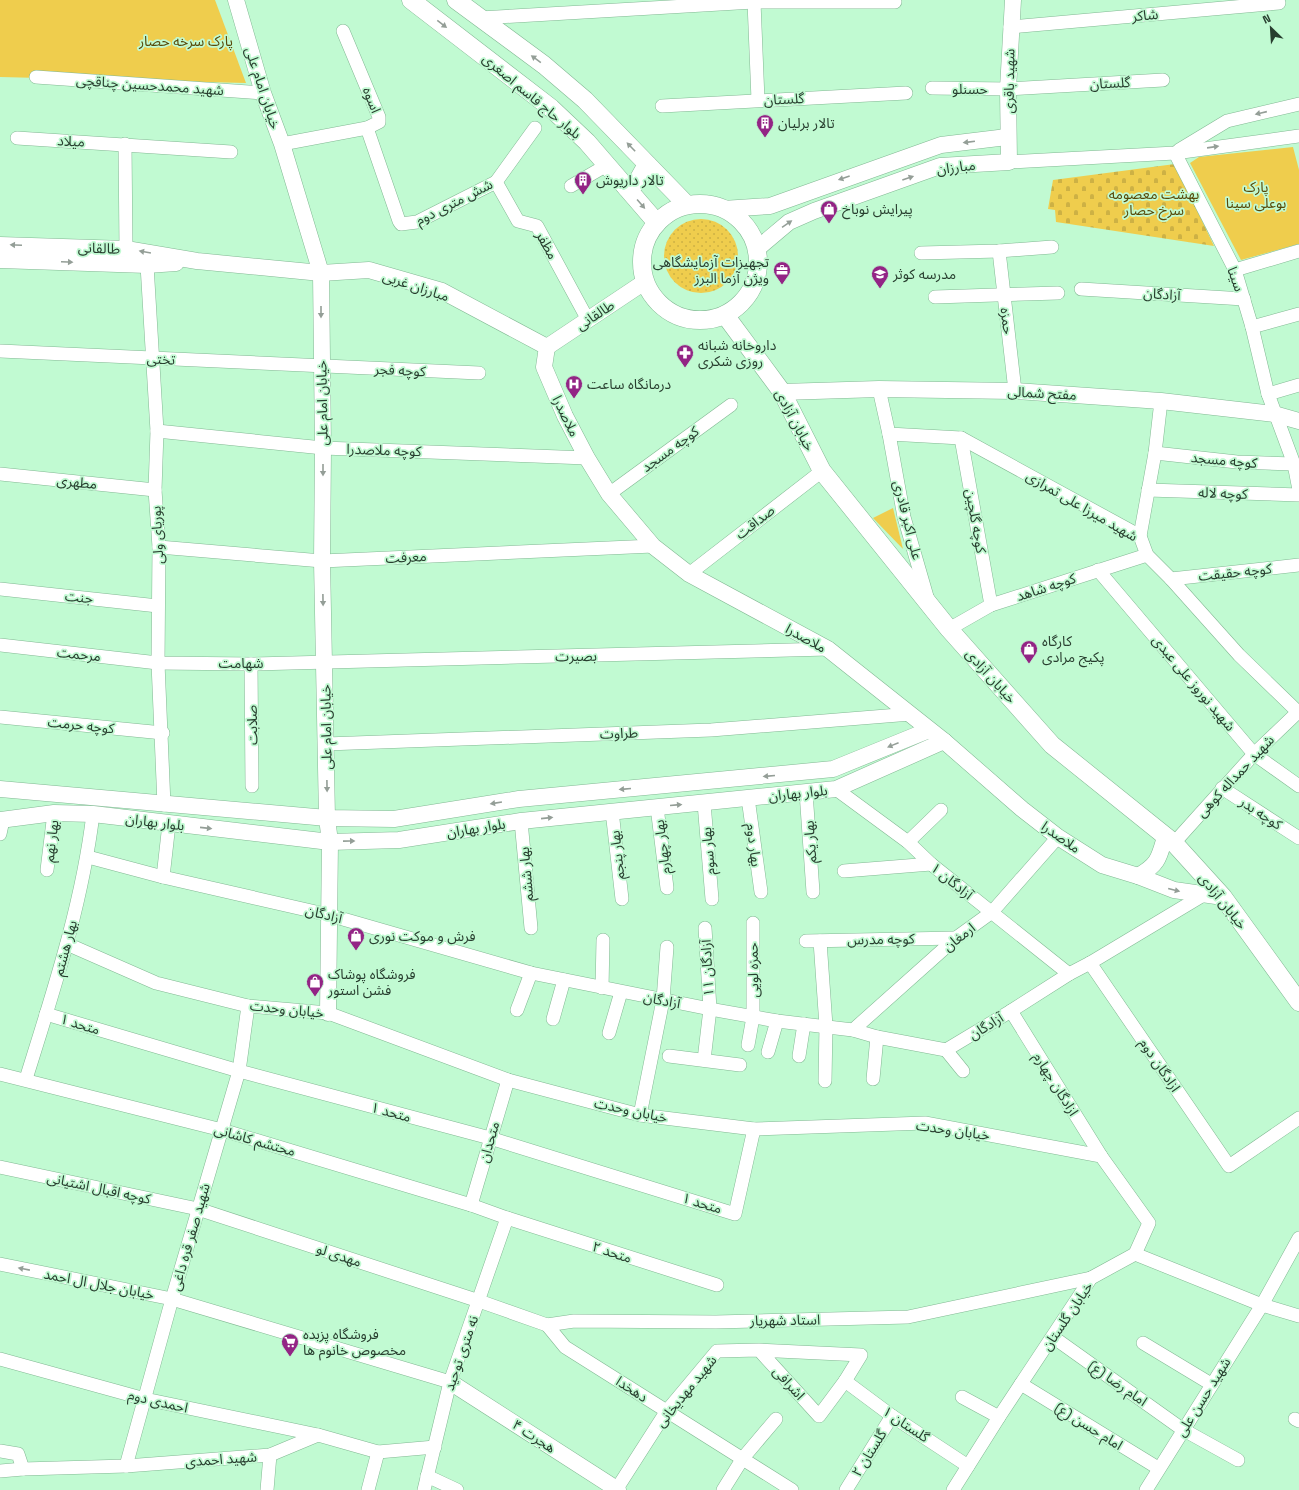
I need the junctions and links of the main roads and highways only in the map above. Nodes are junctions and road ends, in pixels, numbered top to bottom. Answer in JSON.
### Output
{"nodes":[{"id":1,"x":411,"y":0,"type":"edge"},
{"id":2,"x":456,"y":0,"type":"edge"},
{"id":3,"x":647,"y":164,"type":"junction"},
{"id":4,"x":626,"y":187,"type":"junction"},
{"id":5,"x":687,"y":205,"type":"junction"},
{"id":6,"x":657,"y":223,"type":"junction"},
{"id":7,"x":725,"y":315,"type":"junction"},
{"id":8,"x":1299,"y":1002,"type":"edge"}],
"edges":[{"from":1,"to":4,"type":"main road","name":"بلوار حاج قاسم اصغری","one_way":true},
{"from":3,"to":2,"type":"main road","name":"بلوار حاج قاسم اصغری","one_way":true},
{"from":3,"to":4,"type":"main road"},
{"from":3,"to":5,"type":"main road","name":"بلوار حاج قاسم اصغری"},
{"from":4,"to":6,"type":"main road","name":"بلوار حاج قاسم اصغری","one_way":true},
{"from":5,"to":6,"type":"main road"},
{"from":5,"to":7,"type":"main road"},
{"from":6,"to":7,"type":"main road"},
{"from":7,"to":8,"type":"main road","name":"خیابان آزادی"}]}
